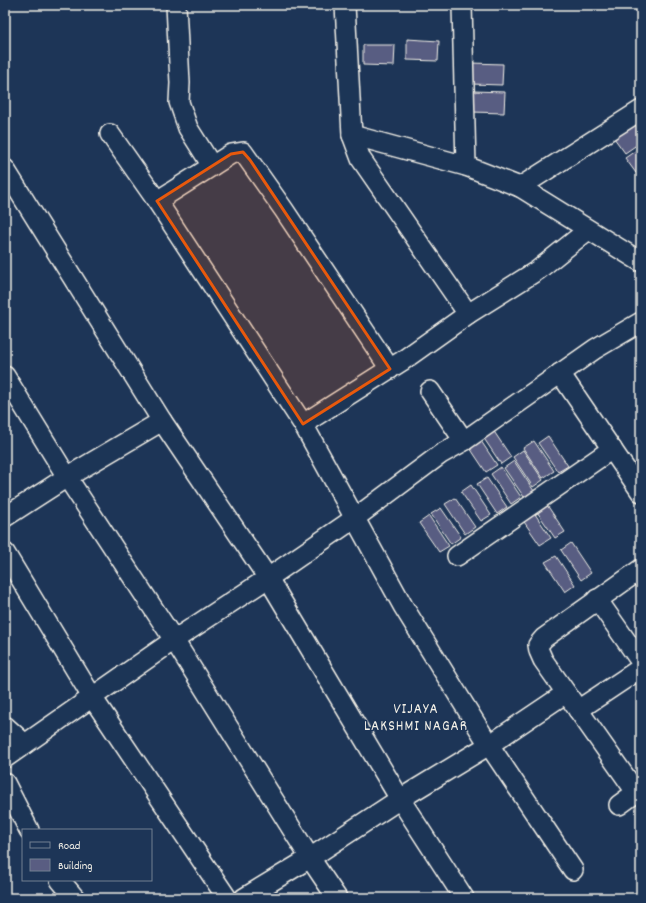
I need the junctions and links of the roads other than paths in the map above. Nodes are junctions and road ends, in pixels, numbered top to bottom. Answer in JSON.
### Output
{"nodes":[{"id":1,"x":176,"y":5,"type":"edge"},
{"id":2,"x":345,"y":5,"type":"edge"},
{"id":3,"x":462,"y":5,"type":"edge"},
{"id":4,"x":641,"y":110,"type":"edge"},
{"id":5,"x":110,"y":134,"type":"dead end"},
{"id":6,"x":352,"y":135,"type":"junction"},
{"id":7,"x":212,"y":166,"type":"junction"},
{"id":8,"x":466,"y":166,"type":"junction"},
{"id":9,"x":5,"y":169,"type":"edge"},
{"id":10,"x":520,"y":187,"type":"junction"},
{"id":11,"x":157,"y":201,"type":"junction"},
{"id":12,"x":588,"y":230,"type":"junction"},
{"id":13,"x":641,"y":262,"type":"edge"},
{"id":14,"x":468,"y":314,"type":"junction"},
{"id":15,"x":641,"y":322,"type":"edge"},
{"id":16,"x":390,"y":369,"type":"junction"},
{"id":17,"x":560,"y":373,"type":"junction"},
{"id":18,"x":5,"y":376,"type":"edge"},
{"id":19,"x":430,"y":391,"type":"dead end"},
{"id":20,"x":162,"y":421,"type":"junction"},
{"id":21,"x":304,"y":424,"type":"junction"},
{"id":22,"x":464,"y":441,"type":"junction"},
{"id":23,"x":612,"y":449,"type":"junction"},
{"id":24,"x":68,"y":477,"type":"junction"},
{"id":25,"x":641,"y":492,"type":"edge"},
{"id":26,"x":5,"y":517,"type":"edge"},
{"id":27,"x":355,"y":518,"type":"junction"},
{"id":28,"x":5,"y":553,"type":"edge"},
{"id":29,"x":457,"y":556,"type":"dead end"},
{"id":30,"x":641,"y":569,"type":"edge"},
{"id":31,"x":268,"y":578,"type":"junction"},
{"id":32,"x":597,"y":599,"type":"junction"},
{"id":33,"x":174,"y":640,"type":"junction"},
{"id":34,"x":641,"y":662,"type":"edge"},
{"id":35,"x":641,"y":668,"type":"edge"},
{"id":36,"x":566,"y":693,"type":"junction"},
{"id":37,"x":92,"y":697,"type":"junction"},
{"id":38,"x":578,"y":710,"type":"junction"},
{"id":39,"x":5,"y":726,"type":"edge"},
{"id":40,"x":25,"y":744,"type":"junction"},
{"id":41,"x":489,"y":745,"type":"junction"},
{"id":42,"x":5,"y":758,"type":"edge"},
{"id":43,"x":5,"y":783,"type":"edge"},
{"id":44,"x":639,"y":790,"type":"edge"},
{"id":45,"x":400,"y":799,"type":"junction"},
{"id":46,"x":619,"y":805,"type":"dead end"},
{"id":47,"x":28,"y":829,"type":"edge"},
{"id":48,"x":310,"y":858,"type":"junction"},
{"id":49,"x":573,"y":870,"type":"dead end"},
{"id":50,"x":61,"y":881,"type":"edge"},
{"id":51,"x":75,"y":898,"type":"edge"},
{"id":52,"x":227,"y":898,"type":"edge"},
{"id":53,"x":244,"y":898,"type":"edge"},
{"id":54,"x":337,"y":898,"type":"edge"},
{"id":55,"x":464,"y":898,"type":"edge"}],
"edges":[{"from":1,"to":7,"type":"street"},
{"from":2,"to":6,"type":"street"},
{"from":3,"to":8,"type":"street"},
{"from":4,"to":10,"type":"street"},
{"from":5,"to":11,"type":"street"},
{"from":6,"to":8,"type":"street"},
{"from":6,"to":14,"type":"street"},
{"from":7,"to":11,"type":"street"},
{"from":7,"to":16,"type":"street"},
{"from":8,"to":10,"type":"street"},
{"from":9,"to":20,"type":"street"},
{"from":10,"to":12,"type":"street"},
{"from":11,"to":21,"type":"street"},
{"from":12,"to":13,"type":"street"},
{"from":12,"to":14,"type":"street"},
{"from":14,"to":16,"type":"street"},
{"from":15,"to":17,"type":"street"},
{"from":16,"to":21,"type":"street"},
{"from":17,"to":22,"type":"street"},
{"from":17,"to":23,"type":"street"},
{"from":18,"to":24,"type":"street"},
{"from":19,"to":22,"type":"street"},
{"from":20,"to":24,"type":"street"},
{"from":20,"to":31,"type":"street"},
{"from":21,"to":27,"type":"street"},
{"from":22,"to":27,"type":"street"},
{"from":23,"to":25,"type":"street"},
{"from":23,"to":29,"type":"street"},
{"from":24,"to":26,"type":"street"},
{"from":24,"to":33,"type":"street"},
{"from":27,"to":31,"type":"street"},
{"from":27,"to":41,"type":"street"},
{"from":28,"to":37,"type":"street"},
{"from":30,"to":32,"type":"street"},
{"from":31,"to":33,"type":"street"},
{"from":31,"to":45,"type":"street"},
{"from":32,"to":34,"type":"street"},
{"from":32,"to":36,"type":"street"},
{"from":33,"to":37,"type":"street"},
{"from":33,"to":48,"type":"street"},
{"from":35,"to":38,"type":"street"},
{"from":36,"to":38,"type":"street"},
{"from":36,"to":41,"type":"street"},
{"from":37,"to":40,"type":"street"},
{"from":37,"to":52,"type":"street"},
{"from":38,"to":44,"type":"street"},
{"from":39,"to":40,"type":"street"},
{"from":40,"to":42,"type":"street"},
{"from":41,"to":45,"type":"street"},
{"from":41,"to":49,"type":"street"},
{"from":43,"to":47,"type":"street"},
{"from":44,"to":46,"type":"street"},
{"from":45,"to":48,"type":"street"},
{"from":45,"to":55,"type":"street"},
{"from":48,"to":53,"type":"street"},
{"from":48,"to":54,"type":"street"},
{"from":50,"to":51,"type":"street"}]}
